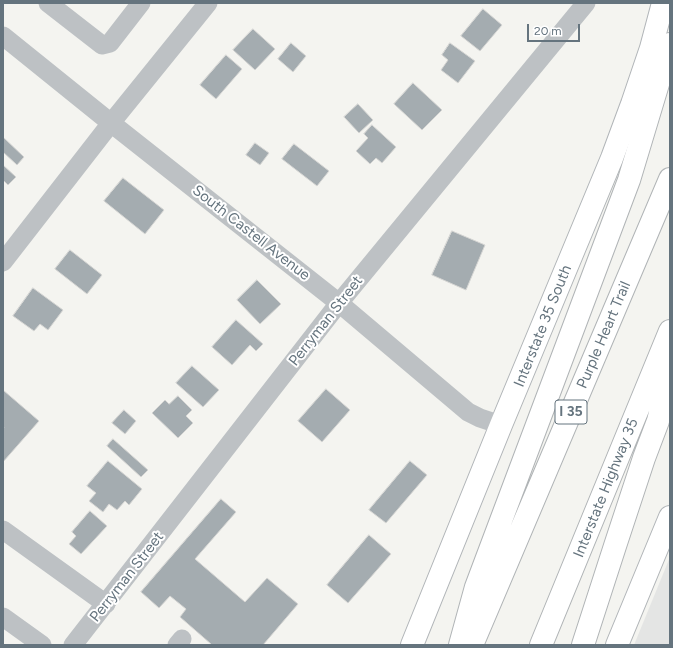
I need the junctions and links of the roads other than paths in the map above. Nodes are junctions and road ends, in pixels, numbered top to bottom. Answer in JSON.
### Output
{"nodes":[{"id":1,"x":48,"y":3,"type":"edge"},
{"id":2,"x":142,"y":3,"type":"edge"},
{"id":3,"x":208,"y":3,"type":"edge"},
{"id":4,"x":586,"y":3,"type":"edge"},
{"id":5,"x":663,"y":3,"type":"edge"},
{"id":6,"x":3,"y":36,"type":"edge"},
{"id":7,"x":670,"y":44,"type":"edge"},
{"id":8,"x":111,"y":123,"type":"junction"},
{"id":9,"x":670,"y":179,"type":"edge"},
{"id":10,"x":3,"y":262,"type":"edge"},
{"id":11,"x":339,"y":303,"type":"junction"},
{"id":12,"x":670,"y":331,"type":"edge"},
{"id":13,"x":670,"y":372,"type":"edge"},
{"id":14,"x":502,"y":425,"type":"junction"},
{"id":15,"x":670,"y":517,"type":"edge"},
{"id":16,"x":3,"y":530,"type":"edge"},
{"id":17,"x":106,"y":604,"type":"junction"},
{"id":18,"x":3,"y":617,"type":"edge"},
{"id":19,"x":42,"y":645,"type":"edge"},
{"id":20,"x":73,"y":645,"type":"edge"},
{"id":21,"x":412,"y":645,"type":"edge"},
{"id":22,"x":460,"y":645,"type":"edge"},
{"id":23,"x":472,"y":645,"type":"edge"},
{"id":24,"x":541,"y":645,"type":"edge"},
{"id":25,"x":583,"y":645,"type":"edge"},
{"id":26,"x":617,"y":645,"type":"edge"}],
"edges":[{"from":1,"to":2,"type":"street"},
{"from":3,"to":8,"type":"street"},
{"from":4,"to":11,"type":"street","name":"Perryman Street"},
{"from":5,"to":14,"type":"main road","name":"Interstate 35 South"},
{"from":6,"to":8,"type":"street","name":"South Castell Avenue"},
{"from":7,"to":22,"type":"main road"},
{"from":8,"to":10,"type":"street"},
{"from":8,"to":11,"type":"street","name":"South Castell Avenue"},
{"from":9,"to":23,"type":"main road","name":"Purple Heart Trail","number":"I 35"},
{"from":11,"to":14,"type":"street","name":"South Castell Avenue"},
{"from":11,"to":17,"type":"street","name":"Perryman Street"},
{"from":12,"to":24,"type":"main road","name":"Interstate Highway 35"},
{"from":13,"to":25,"type":"main road"},
{"from":14,"to":21,"type":"main road","name":"Interstate 35 South"},
{"from":15,"to":26,"type":"main road"},
{"from":16,"to":17,"type":"street"},
{"from":17,"to":20,"type":"street","name":"Perryman Street"},
{"from":18,"to":19,"type":"street"}]}
